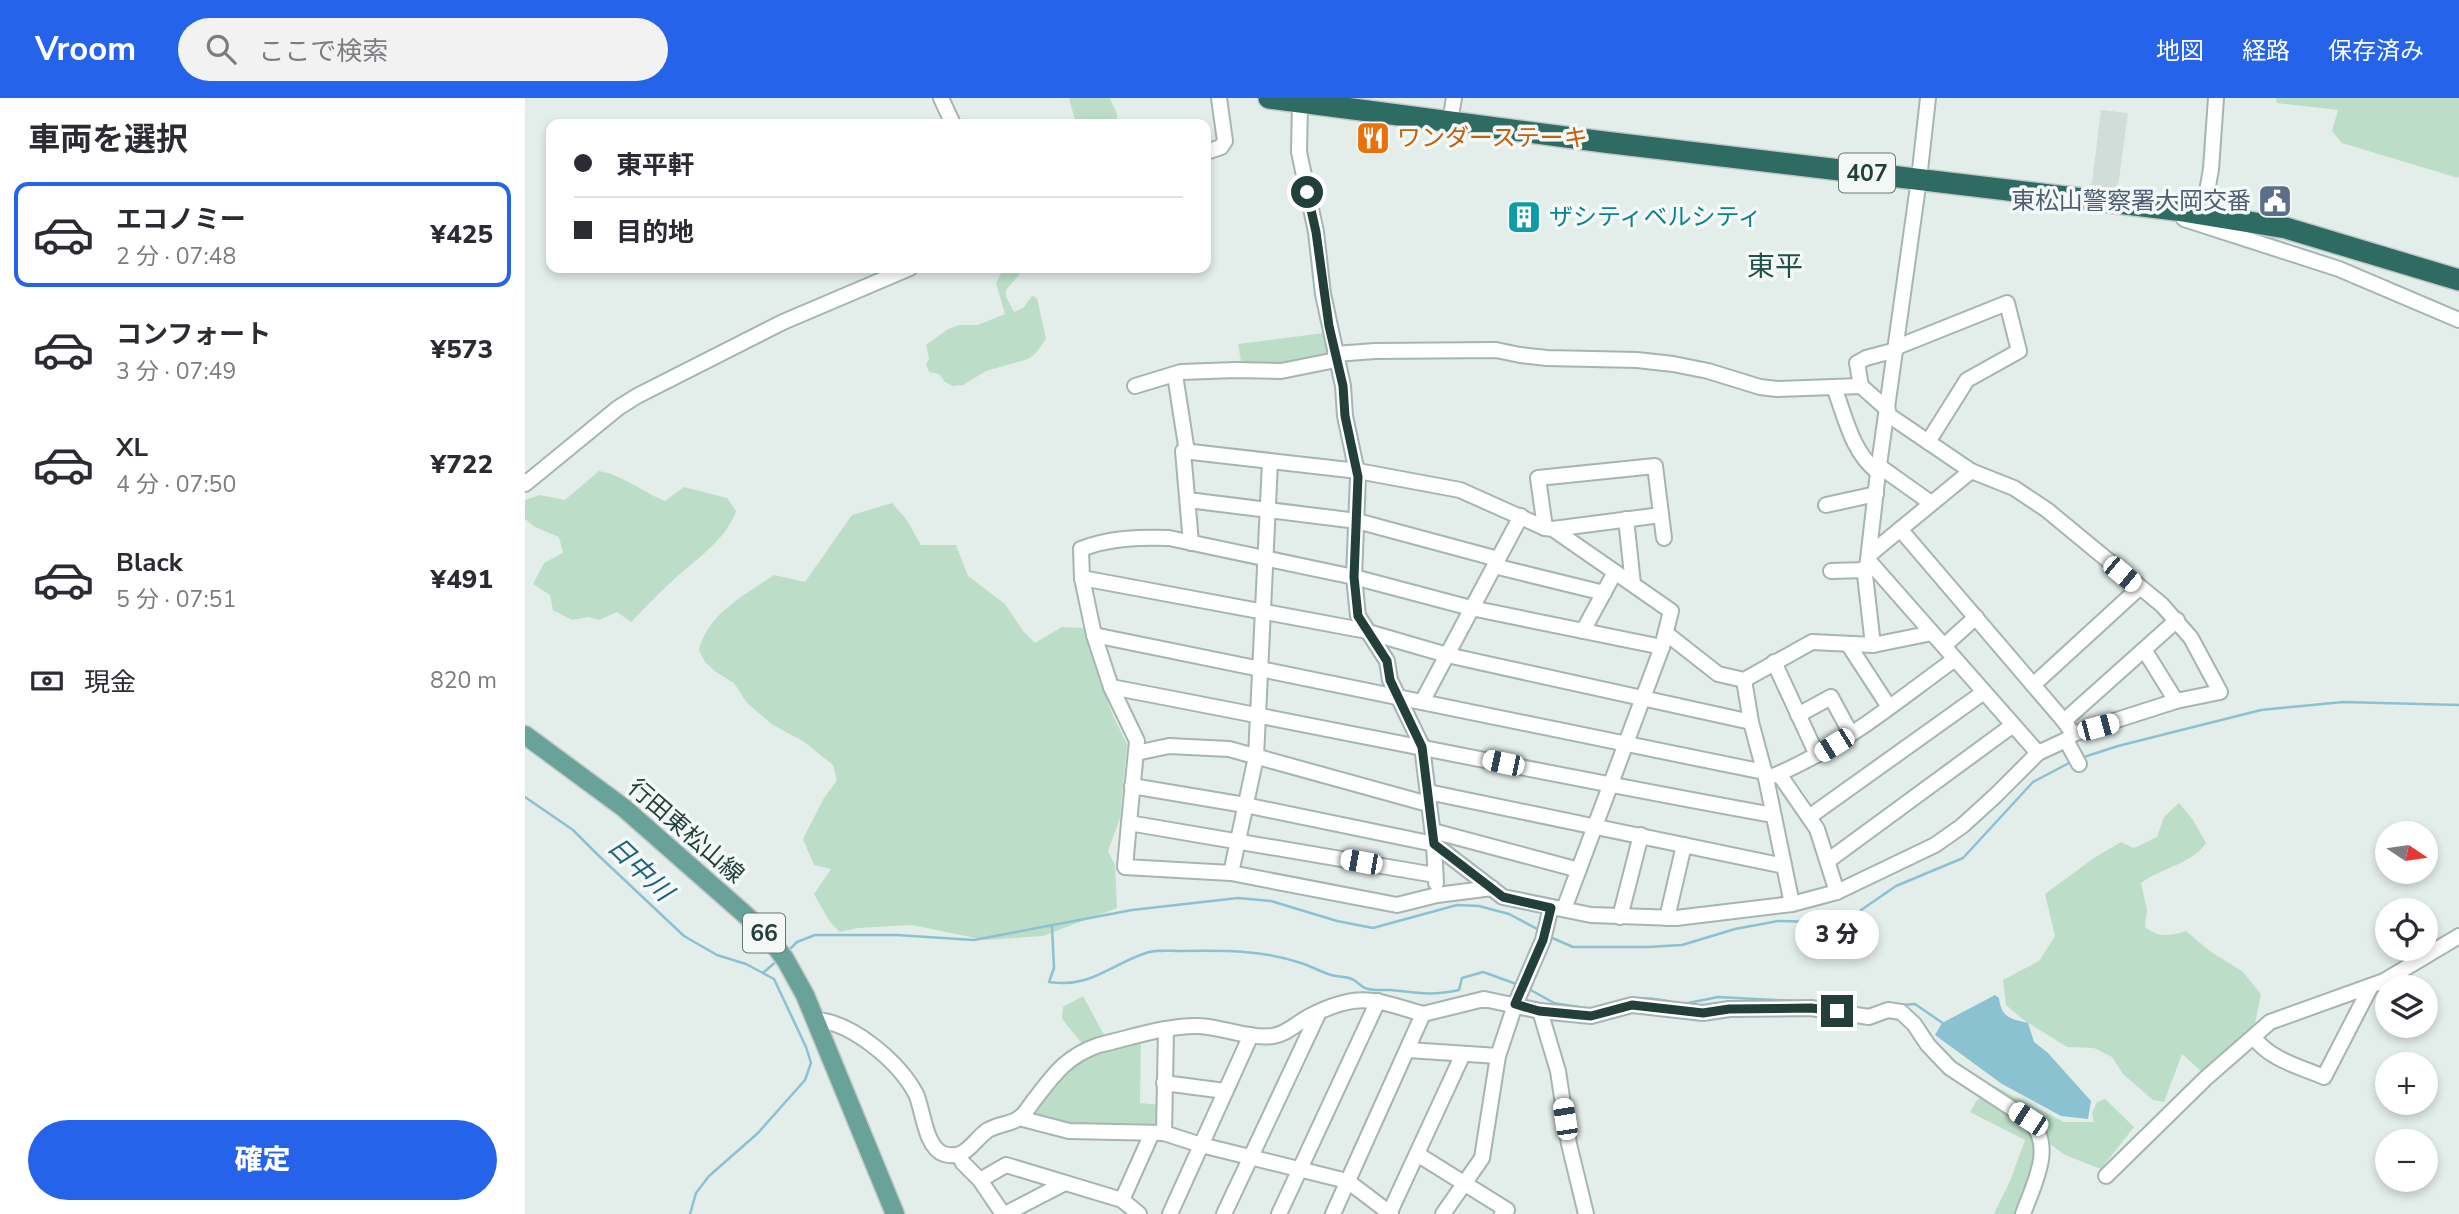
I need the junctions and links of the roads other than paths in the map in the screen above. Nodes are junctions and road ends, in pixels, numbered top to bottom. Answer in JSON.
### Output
{"nodes":[{"id":1,"x":941,"y":98,"type":"edge"},
{"id":2,"x":1219,"y":98,"type":"edge"},
{"id":3,"x":1454,"y":98,"type":"edge"},
{"id":4,"x":1928,"y":98,"type":"edge"},
{"id":5,"x":2216,"y":98,"type":"edge"},
{"id":6,"x":1287,"y":100,"type":"edge"},
{"id":7,"x":951,"y":119,"type":"edge"},
{"id":8,"x":1450,"y":121,"type":"junction"},
{"id":9,"x":1211,"y":150,"type":"edge"},
{"id":10,"x":1920,"y":179,"type":"junction"},
{"id":11,"x":2176,"y":210,"type":"junction"},
{"id":12,"x":2203,"y":214,"type":"junction"},
{"id":13,"x":898,"y":273,"type":"edge"},
{"id":14,"x":2459,"y":280,"type":"edge"},
{"id":15,"x":2459,"y":320,"type":"edge"},
{"id":16,"x":1897,"y":349,"type":"junction"},
{"id":17,"x":1336,"y":357,"type":"junction"},
{"id":18,"x":1175,"y":375,"type":"junction"},
{"id":19,"x":1135,"y":386,"type":"dead end"},
{"id":20,"x":1861,"y":386,"type":"junction"},
{"id":21,"x":1834,"y":387,"type":"junction"},
{"id":22,"x":1887,"y":412,"type":"junction"},
{"id":23,"x":1929,"y":442,"type":"junction"},
{"id":24,"x":1188,"y":452,"type":"junction"},
{"id":25,"x":1270,"y":462,"type":"junction"},
{"id":26,"x":1879,"y":469,"type":"junction"},
{"id":27,"x":1357,"y":471,"type":"junction"},
{"id":28,"x":1971,"y":471,"type":"junction"},
{"id":29,"x":525,"y":484,"type":"edge"},
{"id":30,"x":1876,"y":494,"type":"junction"},
{"id":31,"x":1188,"y":499,"type":"junction"},
{"id":32,"x":1931,"y":503,"type":"junction"},
{"id":33,"x":1826,"y":505,"type":"dead end"},
{"id":34,"x":1268,"y":510,"type":"junction"},
{"id":35,"x":1661,"y":515,"type":"junction"},
{"id":36,"x":1521,"y":516,"type":"junction"},
{"id":37,"x":1626,"y":519,"type":"junction"},
{"id":38,"x":1357,"y":521,"type":"junction"},
{"id":39,"x":1549,"y":529,"type":"junction"},
{"id":40,"x":1900,"y":529,"type":"junction"},
{"id":41,"x":1664,"y":538,"type":"dead end"},
{"id":42,"x":1191,"y":543,"type":"junction"},
{"id":43,"x":1266,"y":559,"type":"junction"},
{"id":44,"x":1496,"y":562,"type":"junction"},
{"id":45,"x":1868,"y":562,"type":"junction"},
{"id":46,"x":1831,"y":571,"type":"dead end"},
{"id":47,"x":1615,"y":572,"type":"junction"},
{"id":48,"x":1354,"y":577,"type":"junction"},
{"id":49,"x":1082,"y":578,"type":"junction"},
{"id":50,"x":1633,"y":584,"type":"junction"},
{"id":51,"x":2139,"y":588,"type":"junction"},
{"id":52,"x":1604,"y":593,"type":"junction"},
{"id":53,"x":1472,"y":608,"type":"junction"},
{"id":54,"x":1263,"y":612,"type":"junction"},
{"id":55,"x":1976,"y":618,"type":"junction"},
{"id":56,"x":2177,"y":621,"type":"junction"},
{"id":57,"x":1583,"y":631,"type":"junction"},
{"id":58,"x":1368,"y":632,"type":"junction"},
{"id":59,"x":1932,"y":633,"type":"junction"},
{"id":60,"x":1094,"y":635,"type":"junction"},
{"id":61,"x":1664,"y":640,"type":"junction"},
{"id":62,"x":1848,"y":644,"type":"junction"},
{"id":63,"x":1873,"y":645,"type":"junction"},
{"id":64,"x":1944,"y":646,"type":"junction"},
{"id":65,"x":2145,"y":650,"type":"junction"},
{"id":66,"x":1447,"y":655,"type":"junction"},
{"id":67,"x":1955,"y":659,"type":"junction"},
{"id":68,"x":1775,"y":662,"type":"junction"},
{"id":69,"x":1260,"y":669,"type":"junction"},
{"id":70,"x":1744,"y":680,"type":"junction"},
{"id":71,"x":2033,"y":685,"type":"junction"},
{"id":72,"x":1111,"y":687,"type":"junction"},
{"id":73,"x":1984,"y":692,"type":"junction"},
{"id":74,"x":1397,"y":696,"type":"junction"},
{"id":75,"x":1642,"y":699,"type":"junction"},
{"id":76,"x":2176,"y":701,"type":"junction"},
{"id":77,"x":1422,"y":702,"type":"junction"},
{"id":78,"x":1889,"y":708,"type":"junction"},
{"id":79,"x":1258,"y":715,"type":"junction"},
{"id":80,"x":1798,"y":715,"type":"junction"},
{"id":81,"x":1751,"y":722,"type":"junction"},
{"id":82,"x":2013,"y":725,"type":"junction"},
{"id":83,"x":2068,"y":732,"type":"junction"},
{"id":84,"x":1851,"y":734,"type":"junction"},
{"id":85,"x":525,"y":735,"type":"edge"},
{"id":86,"x":1625,"y":743,"type":"junction"},
{"id":87,"x":1422,"y":747,"type":"junction"},
{"id":88,"x":1136,"y":752,"type":"junction"},
{"id":89,"x":2038,"y":753,"type":"junction"},
{"id":90,"x":1817,"y":755,"type":"junction"},
{"id":91,"x":1256,"y":757,"type":"junction"},
{"id":92,"x":2079,"y":764,"type":"dead end"},
{"id":93,"x":1769,"y":775,"type":"junction"},
{"id":94,"x":1132,"y":786,"type":"junction"},
{"id":95,"x":1610,"y":786,"type":"junction"},
{"id":96,"x":1428,"y":798,"type":"junction"},
{"id":97,"x":1245,"y":805,"type":"junction"},
{"id":98,"x":1773,"y":815,"type":"junction"},
{"id":99,"x":1809,"y":817,"type":"junction"},
{"id":100,"x":1129,"y":823,"type":"junction"},
{"id":101,"x":1594,"y":827,"type":"junction"},
{"id":102,"x":1641,"y":835,"type":"junction"},
{"id":103,"x":1433,"y":837,"type":"junction"},
{"id":104,"x":1238,"y":841,"type":"junction"},
{"id":105,"x":1684,"y":845,"type":"junction"},
{"id":106,"x":1829,"y":860,"type":"junction"},
{"id":107,"x":1784,"y":866,"type":"junction"},
{"id":108,"x":1579,"y":870,"type":"junction"},
{"id":109,"x":1231,"y":873,"type":"junction"},
{"id":110,"x":1435,"y":875,"type":"junction"},
{"id":111,"x":1492,"y":888,"type":"junction"},
{"id":112,"x":1837,"y":892,"type":"junction"},
{"id":113,"x":1437,"y":895,"type":"junction"},
{"id":114,"x":1792,"y":904,"type":"junction"},
{"id":115,"x":1557,"y":908,"type":"junction"},
{"id":116,"x":1620,"y":917,"type":"junction"},
{"id":117,"x":1667,"y":918,"type":"junction"},
{"id":118,"x":2459,"y":936,"type":"edge"},
{"id":119,"x":2371,"y":986,"type":"junction"},
{"id":120,"x":1378,"y":1001,"type":"junction"},
{"id":121,"x":1515,"y":1004,"type":"junction"},
{"id":122,"x":1539,"y":1011,"type":"junction"},
{"id":123,"x":1319,"y":1012,"type":"junction"},
{"id":124,"x":1423,"y":1014,"type":"junction"},
{"id":125,"x":816,"y":1020,"type":"junction"},
{"id":126,"x":1166,"y":1030,"type":"junction"},
{"id":127,"x":1251,"y":1035,"type":"junction"},
{"id":128,"x":2254,"y":1037,"type":"junction"},
{"id":129,"x":1409,"y":1050,"type":"junction"},
{"id":130,"x":1463,"y":1054,"type":"junction"},
{"id":131,"x":1498,"y":1056,"type":"junction"},
{"id":132,"x":1164,"y":1083,"type":"junction"},
{"id":133,"x":1225,"y":1091,"type":"junction"},
{"id":134,"x":1019,"y":1118,"type":"junction"},
{"id":135,"x":1158,"y":1133,"type":"junction"},
{"id":136,"x":1201,"y":1144,"type":"junction"},
{"id":137,"x":1417,"y":1154,"type":"junction"},
{"id":138,"x":959,"y":1155,"type":"junction"},
{"id":139,"x":1250,"y":1156,"type":"junction"},
{"id":140,"x":1299,"y":1169,"type":"junction"},
{"id":141,"x":2106,"y":1176,"type":"dead end"},
{"id":142,"x":980,"y":1180,"type":"junction"},
{"id":143,"x":1065,"y":1182,"type":"junction"},
{"id":144,"x":1348,"y":1182,"type":"junction"},
{"id":145,"x":1465,"y":1185,"type":"junction"},
{"id":146,"x":1122,"y":1200,"type":"junction"},
{"id":147,"x":895,"y":1214,"type":"edge"},
{"id":148,"x":1004,"y":1214,"type":"edge"},
{"id":149,"x":1139,"y":1214,"type":"edge"},
{"id":150,"x":1170,"y":1214,"type":"edge"},
{"id":151,"x":1224,"y":1214,"type":"edge"},
{"id":152,"x":1279,"y":1214,"type":"edge"},
{"id":153,"x":1333,"y":1214,"type":"edge"},
{"id":154,"x":1390,"y":1214,"type":"edge"},
{"id":155,"x":1443,"y":1214,"type":"edge"},
{"id":156,"x":1502,"y":1214,"type":"edge"},
{"id":157,"x":1586,"y":1214,"type":"edge"},
{"id":158,"x":2023,"y":1214,"type":"edge"}],
"edges":[{"from":1,"to":7,"type":"street"},
{"from":2,"to":9,"type":"street"},
{"from":3,"to":8,"type":"street"},
{"from":4,"to":10,"type":"street"},
{"from":5,"to":12,"type":"street"},
{"from":6,"to":8,"type":"highway","number":"407"},
{"from":6,"to":17,"type":"street"},
{"from":8,"to":10,"type":"highway","number":"407"},
{"from":10,"to":11,"type":"highway","number":"407"},
{"from":10,"to":16,"type":"street"},
{"from":11,"to":12,"type":"highway","number":"407"},
{"from":11,"to":15,"type":"street"},
{"from":12,"to":14,"type":"highway","number":"407"},
{"from":13,"to":29,"type":"street"},
{"from":16,"to":20,"type":"street"},
{"from":16,"to":22,"type":"street"},
{"from":16,"to":23,"type":"street"},
{"from":17,"to":18,"type":"street"},
{"from":17,"to":21,"type":"street"},
{"from":17,"to":27,"type":"street"},
{"from":18,"to":19,"type":"street"},
{"from":18,"to":24,"type":"street"},
{"from":20,"to":21,"type":"street"},
{"from":20,"to":22,"type":"street"},
{"from":21,"to":26,"type":"street"},
{"from":22,"to":23,"type":"street"},
{"from":22,"to":26,"type":"street"},
{"from":23,"to":28,"type":"street"},
{"from":24,"to":25,"type":"street"},
{"from":24,"to":31,"type":"street"},
{"from":25,"to":27,"type":"street"},
{"from":25,"to":34,"type":"street"},
{"from":26,"to":30,"type":"street"},
{"from":26,"to":32,"type":"street"},
{"from":27,"to":36,"type":"street"},
{"from":27,"to":38,"type":"street"},
{"from":28,"to":32,"type":"street"},
{"from":28,"to":51,"type":"street"},
{"from":30,"to":33,"type":"street"},
{"from":30,"to":45,"type":"street"},
{"from":31,"to":34,"type":"street"},
{"from":31,"to":42,"type":"street"},
{"from":32,"to":40,"type":"street"},
{"from":34,"to":38,"type":"street"},
{"from":34,"to":43,"type":"street"},
{"from":35,"to":37,"type":"street"},
{"from":35,"to":39,"type":"street"},
{"from":35,"to":41,"type":"street"},
{"from":36,"to":39,"type":"street"},
{"from":36,"to":44,"type":"street"},
{"from":37,"to":39,"type":"street"},
{"from":37,"to":50,"type":"street"},
{"from":38,"to":44,"type":"street"},
{"from":38,"to":48,"type":"street"},
{"from":39,"to":47,"type":"street"},
{"from":40,"to":45,"type":"street"},
{"from":40,"to":55,"type":"street"},
{"from":42,"to":43,"type":"street"},
{"from":42,"to":49,"type":"street"},
{"from":43,"to":48,"type":"street"},
{"from":43,"to":54,"type":"street"},
{"from":44,"to":52,"type":"street"},
{"from":44,"to":53,"type":"street"},
{"from":45,"to":46,"type":"street"},
{"from":45,"to":59,"type":"street"},
{"from":45,"to":63,"type":"street"},
{"from":47,"to":50,"type":"street"},
{"from":47,"to":52,"type":"street"},
{"from":48,"to":53,"type":"street"},
{"from":48,"to":58,"type":"street"},
{"from":49,"to":54,"type":"street"},
{"from":49,"to":60,"type":"street"},
{"from":50,"to":61,"type":"street"},
{"from":51,"to":56,"type":"street"},
{"from":51,"to":71,"type":"street"},
{"from":52,"to":57,"type":"street"},
{"from":53,"to":57,"type":"street"},
{"from":53,"to":66,"type":"street"},
{"from":54,"to":58,"type":"street"},
{"from":54,"to":69,"type":"street"},
{"from":55,"to":64,"type":"street"},
{"from":55,"to":71,"type":"street"},
{"from":56,"to":65,"type":"street"},
{"from":56,"to":76,"type":"street"},
{"from":57,"to":61,"type":"street"},
{"from":58,"to":66,"type":"street"},
{"from":58,"to":74,"type":"street"},
{"from":59,"to":63,"type":"street"},
{"from":59,"to":64,"type":"street"},
{"from":60,"to":69,"type":"street"},
{"from":60,"to":72,"type":"street"},
{"from":61,"to":70,"type":"street"},
{"from":61,"to":75,"type":"street"},
{"from":62,"to":63,"type":"street"},
{"from":62,"to":68,"type":"street"},
{"from":62,"to":78,"type":"street"},
{"from":64,"to":67,"type":"street"},
{"from":65,"to":76,"type":"street"},
{"from":65,"to":83,"type":"street"},
{"from":66,"to":75,"type":"street"},
{"from":66,"to":77,"type":"street"},
{"from":67,"to":73,"type":"street"},
{"from":67,"to":78,"type":"street"},
{"from":68,"to":70,"type":"street"},
{"from":68,"to":80,"type":"street"},
{"from":69,"to":74,"type":"street"},
{"from":69,"to":79,"type":"street"},
{"from":70,"to":81,"type":"street"},
{"from":71,"to":83,"type":"street"},
{"from":72,"to":79,"type":"street"},
{"from":72,"to":88,"type":"street"},
{"from":73,"to":82,"type":"street"},
{"from":73,"to":99,"type":"street"},
{"from":74,"to":77,"type":"street"},
{"from":74,"to":87,"type":"street"},
{"from":75,"to":81,"type":"street"},
{"from":75,"to":86,"type":"street"},
{"from":76,"to":83,"type":"street"},
{"from":77,"to":86,"type":"street"},
{"from":78,"to":84,"type":"street"},
{"from":79,"to":87,"type":"street"},
{"from":79,"to":91,"type":"street"},
{"from":80,"to":84,"type":"street"},
{"from":80,"to":90,"type":"street"},
{"from":81,"to":93,"type":"street"},
{"from":82,"to":89,"type":"street"},
{"from":82,"to":106,"type":"street"},
{"from":83,"to":89,"type":"street"},
{"from":83,"to":92,"type":"street"},
{"from":84,"to":90,"type":"street"},
{"from":85,"to":125,"type":"main road","name":"行田東松山線","number":"66"},
{"from":86,"to":93,"type":"street"},
{"from":86,"to":95,"type":"street"},
{"from":87,"to":95,"type":"street"},
{"from":87,"to":96,"type":"street"},
{"from":88,"to":91,"type":"street"},
{"from":88,"to":94,"type":"street"},
{"from":89,"to":112,"type":"street"},
{"from":90,"to":93,"type":"street"},
{"from":91,"to":96,"type":"street"},
{"from":91,"to":97,"type":"street"},
{"from":93,"to":98,"type":"street"},
{"from":93,"to":99,"type":"street"},
{"from":94,"to":97,"type":"street"},
{"from":94,"to":100,"type":"street"},
{"from":95,"to":98,"type":"street"},
{"from":95,"to":101,"type":"street"},
{"from":96,"to":101,"type":"street"},
{"from":96,"to":103,"type":"street"},
{"from":97,"to":103,"type":"street"},
{"from":97,"to":104,"type":"street"},
{"from":98,"to":107,"type":"street"},
{"from":99,"to":106,"type":"street"},
{"from":100,"to":104,"type":"street"},
{"from":100,"to":109,"type":"street"},
{"from":101,"to":102,"type":"street"},
{"from":101,"to":108,"type":"street"},
{"from":102,"to":105,"type":"street"},
{"from":102,"to":116,"type":"street"},
{"from":103,"to":108,"type":"street"},
{"from":103,"to":110,"type":"street"},
{"from":103,"to":111,"type":"street"},
{"from":104,"to":109,"type":"street"},
{"from":104,"to":110,"type":"street"},
{"from":105,"to":107,"type":"street"},
{"from":105,"to":117,"type":"street"},
{"from":106,"to":112,"type":"street"},
{"from":107,"to":114,"type":"street"},
{"from":108,"to":115,"type":"street"},
{"from":109,"to":113,"type":"street"},
{"from":110,"to":113,"type":"street"},
{"from":111,"to":113,"type":"street"},
{"from":111,"to":115,"type":"street"},
{"from":112,"to":114,"type":"street"},
{"from":114,"to":117,"type":"street"},
{"from":115,"to":116,"type":"street"},
{"from":115,"to":121,"type":"street"},
{"from":116,"to":117,"type":"street"},
{"from":118,"to":119,"type":"street"},
{"from":119,"to":128,"type":"street"},
{"from":119,"to":128,"type":"street"},
{"from":120,"to":123,"type":"street"},
{"from":120,"to":124,"type":"street"},
{"from":120,"to":140,"type":"street"},
{"from":121,"to":122,"type":"street"},
{"from":121,"to":124,"type":"street"},
{"from":121,"to":131,"type":"street"},
{"from":122,"to":157,"type":"street"},
{"from":122,"to":158,"type":"street"},
{"from":123,"to":127,"type":"street"},
{"from":123,"to":139,"type":"street"},
{"from":124,"to":129,"type":"street"},
{"from":125,"to":138,"type":"street"},
{"from":125,"to":147,"type":"main road","name":"行田東松山線","number":"66"},
{"from":126,"to":127,"type":"street"},
{"from":126,"to":132,"type":"street"},
{"from":126,"to":134,"type":"street"},
{"from":127,"to":133,"type":"street"},
{"from":128,"to":141,"type":"street"},
{"from":129,"to":130,"type":"street"},
{"from":129,"to":144,"type":"street"},
{"from":130,"to":131,"type":"street"},
{"from":130,"to":137,"type":"street"},
{"from":131,"to":145,"type":"street"},
{"from":132,"to":133,"type":"street"},
{"from":132,"to":135,"type":"street"},
{"from":133,"to":136,"type":"street"},
{"from":134,"to":135,"type":"street"},
{"from":134,"to":138,"type":"street"},
{"from":135,"to":136,"type":"street"},
{"from":135,"to":146,"type":"street"},
{"from":136,"to":139,"type":"street"},
{"from":136,"to":150,"type":"street"},
{"from":137,"to":145,"type":"street"},
{"from":137,"to":154,"type":"street"},
{"from":138,"to":142,"type":"street"},
{"from":139,"to":140,"type":"street"},
{"from":139,"to":151,"type":"street"},
{"from":140,"to":144,"type":"street"},
{"from":140,"to":152,"type":"street"},
{"from":142,"to":143,"type":"street"},
{"from":142,"to":148,"type":"street"},
{"from":143,"to":146,"type":"street"},
{"from":143,"to":148,"type":"street"},
{"from":144,"to":153,"type":"street"},
{"from":144,"to":154,"type":"street"},
{"from":145,"to":155,"type":"street"},
{"from":145,"to":156,"type":"street"},
{"from":146,"to":149,"type":"street"}]}
